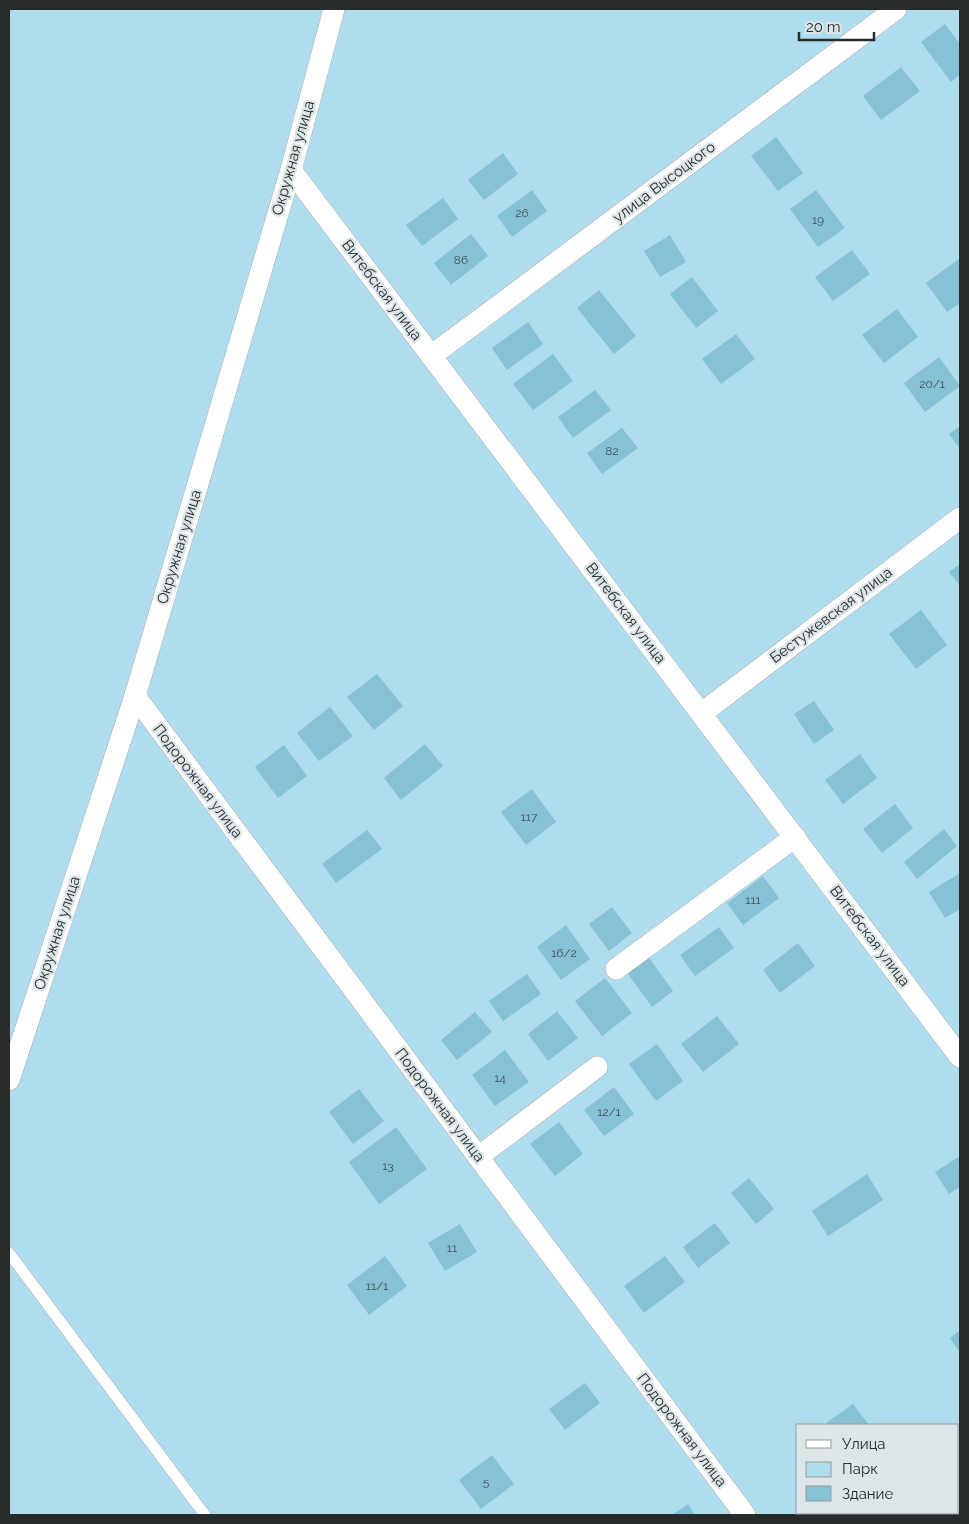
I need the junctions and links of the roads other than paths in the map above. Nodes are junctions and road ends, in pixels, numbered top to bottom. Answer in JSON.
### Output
{"nodes":[{"id":1,"x":334,"y":9,"type":"edge"},
{"id":2,"x":896,"y":9,"type":"edge"},
{"id":3,"x":290,"y":170,"type":"junction"},
{"id":4,"x":431,"y":356,"type":"junction"},
{"id":5,"x":960,"y":518,"type":"edge"},
{"id":6,"x":135,"y":696,"type":"junction"},
{"id":7,"x":702,"y":713,"type":"junction"},
{"id":8,"x":795,"y":837,"type":"junction"},
{"id":9,"x":616,"y":970,"type":"dead end"},
{"id":10,"x":960,"y":1057,"type":"edge"},
{"id":11,"x":597,"y":1067,"type":"dead end"},
{"id":12,"x":9,"y":1080,"type":"edge"},
{"id":13,"x":478,"y":1157,"type":"junction"},
{"id":14,"x":9,"y":1253,"type":"edge"},
{"id":15,"x":204,"y":1515,"type":"edge"},
{"id":16,"x":745,"y":1515,"type":"edge"}],
"edges":[{"from":1,"to":3,"type":"street","name":"Окружная улица"},
{"from":2,"to":4,"type":"street","name":"улица Высоцкого"},
{"from":3,"to":4,"type":"street","name":"Витебская улица"},
{"from":3,"to":6,"type":"street","name":"Окружная улица"},
{"from":4,"to":7,"type":"street","name":"Витебская улица"},
{"from":5,"to":7,"type":"street","name":"Бестужевская улица"},
{"from":6,"to":12,"type":"street","name":"Окружная улица"},
{"from":6,"to":13,"type":"street","name":"Подорожная улица"},
{"from":7,"to":8,"type":"street","name":"Витебская улица"},
{"from":8,"to":9,"type":"street"},
{"from":8,"to":10,"type":"street","name":"Витебская улица"},
{"from":11,"to":13,"type":"street"},
{"from":13,"to":16,"type":"street","name":"Подорожная улица"},
{"from":14,"to":15,"type":"lane"}]}
